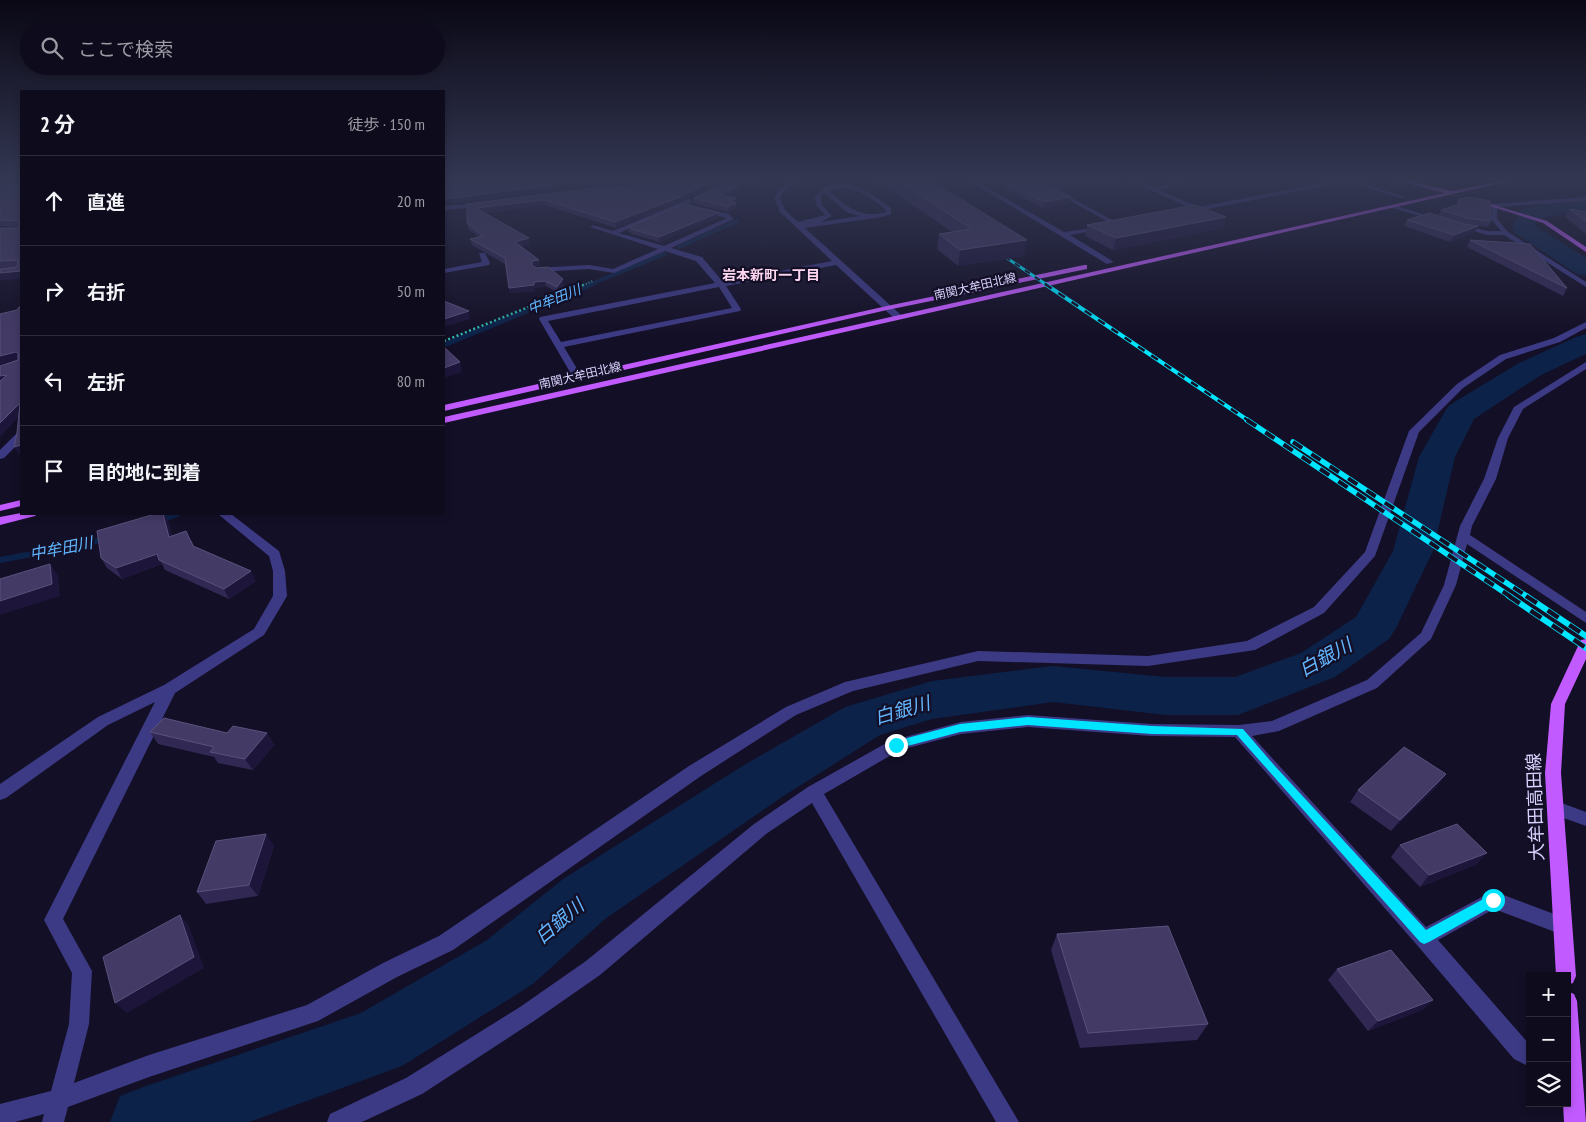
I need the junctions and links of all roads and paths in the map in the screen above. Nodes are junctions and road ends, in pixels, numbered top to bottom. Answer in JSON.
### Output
{"nodes":[{"id":1,"x":702,"y":232,"type":"edge"},
{"id":2,"x":805,"y":232,"type":"edge"},
{"id":3,"x":1061,"y":232,"type":"edge"},
{"id":4,"x":1073,"y":232,"type":"edge"},
{"id":5,"x":1244,"y":232,"type":"edge"},
{"id":6,"x":1277,"y":232,"type":"edge"},
{"id":7,"x":1485,"y":232,"type":"edge"},
{"id":8,"x":1560,"y":232,"type":"edge"},
{"id":9,"x":613,"y":233,"type":"edge"},
{"id":10,"x":1506,"y":233,"type":"joint"},
{"id":11,"x":1064,"y":234,"type":"junction"},
{"id":12,"x":666,"y":249,"type":"junction"},
{"id":13,"x":1586,"y":250,"type":"edge"},
{"id":14,"x":482,"y":255,"type":"edge"},
{"id":15,"x":838,"y":262,"type":"junction"},
{"id":16,"x":1110,"y":262,"type":"junction"},
{"id":17,"x":538,"y":270,"type":"edge"},
{"id":18,"x":445,"y":271,"type":"edge"},
{"id":19,"x":614,"y":271,"type":"junction"},
{"id":20,"x":721,"y":285,"type":"junction"},
{"id":21,"x":1586,"y":285,"type":"edge"},
{"id":22,"x":887,"y":308,"type":"junction"},
{"id":23,"x":898,"y":317,"type":"junction"},
{"id":24,"x":1586,"y":325,"type":"edge"},
{"id":25,"x":445,"y":341,"type":"edge"},
{"id":26,"x":559,"y":345,"type":"junction"},
{"id":27,"x":1586,"y":365,"type":"edge"},
{"id":28,"x":577,"y":377,"type":"junction"},
{"id":29,"x":445,"y":408,"type":"edge"},
{"id":30,"x":445,"y":420,"type":"edge"},
{"id":31,"x":20,"y":436,"type":"edge"},
{"id":32,"x":0,"y":456,"type":"edge"},
{"id":33,"x":20,"y":503,"type":"edge"},
{"id":34,"x":0,"y":508,"type":"edge"},
{"id":35,"x":27,"y":515,"type":"edge"},
{"id":36,"x":225,"y":515,"type":"edge"},
{"id":37,"x":0,"y":521,"type":"edge"},
{"id":38,"x":1463,"y":536,"type":"junction"},
{"id":39,"x":1586,"y":618,"type":"edge"},
{"id":40,"x":1586,"y":644,"type":"edge"},
{"id":41,"x":169,"y":689,"type":"junction"},
{"id":42,"x":1239,"y":731,"type":"junction"},
{"id":43,"x":814,"y":792,"type":"junction"},
{"id":44,"x":0,"y":793,"type":"edge"},
{"id":45,"x":1556,"y":808,"type":"junction"},
{"id":46,"x":1586,"y":819,"type":"edge"},
{"id":47,"x":1562,"y":926,"type":"junction"},
{"id":48,"x":1424,"y":938,"type":"junction"},
{"id":49,"x":1566,"y":972,"type":"edge"},
{"id":50,"x":1568,"y":1017,"type":"edge"},
{"id":51,"x":1526,"y":1055,"type":"edge"},
{"id":52,"x":1569,"y":1062,"type":"edge"},
{"id":53,"x":1571,"y":1090,"type":"edge"},
{"id":54,"x":55,"y":1113,"type":"edge"},
{"id":55,"x":0,"y":1115,"type":"edge"},
{"id":56,"x":338,"y":1122,"type":"edge"},
{"id":57,"x":1008,"y":1122,"type":"edge"},
{"id":58,"x":1574,"y":1122,"type":"edge"}],
"edges":[{"from":1,"to":12,"type":"street"},
{"from":2,"to":15,"type":"street"},
{"from":3,"to":11,"type":"street"},
{"from":4,"to":11,"type":"street"},
{"from":5,"to":16,"type":"main road","name":"南関大牟田北線"},
{"from":6,"to":23,"type":"main road","name":"南関大牟田北線"},
{"from":7,"to":10,"type":"street"},
{"from":8,"to":13,"type":"main road"},
{"from":9,"to":12,"type":"street"},
{"from":10,"to":21,"type":"street"},
{"from":11,"to":16,"type":"street"},
{"from":12,"to":19,"type":"street"},
{"from":12,"to":20,"type":"street"},
{"from":14,"to":18,"type":"street"},
{"from":15,"to":20,"type":"street"},
{"from":15,"to":22,"type":"street"},
{"from":16,"to":22,"type":"main road","name":"南関大牟田北線"},
{"from":17,"to":19,"type":"street"},
{"from":19,"to":25,"type":"path"},
{"from":20,"to":26,"type":"street"},
{"from":20,"to":26,"type":"street"},
{"from":22,"to":23,"type":"street"},
{"from":22,"to":28,"type":"main road","name":"南関大牟田北線"},
{"from":23,"to":30,"type":"main road","name":"南関大牟田北線"},
{"from":24,"to":54,"type":"street"},
{"from":26,"to":28,"type":"street"},
{"from":27,"to":38,"type":"street"},
{"from":28,"to":29,"type":"main road","name":"南関大牟田北線"},
{"from":31,"to":32,"type":"street"},
{"from":33,"to":34,"type":"main road"},
{"from":35,"to":37,"type":"main road"},
{"from":36,"to":41,"type":"street"},
{"from":38,"to":39,"type":"street"},
{"from":38,"to":42,"type":"street"},
{"from":40,"to":45,"type":"main road","name":"大牟田高田線"},
{"from":41,"to":44,"type":"street"},
{"from":41,"to":54,"type":"street"},
{"from":42,"to":43,"type":"street"},
{"from":42,"to":48,"type":"street"},
{"from":43,"to":56,"type":"street"},
{"from":43,"to":57,"type":"street"},
{"from":45,"to":46,"type":"street"},
{"from":45,"to":47,"type":"main road","name":"大牟田高田線"},
{"from":47,"to":48,"type":"street"},
{"from":47,"to":49,"type":"main road","name":"大牟田高田線"},
{"from":48,"to":51,"type":"street"},
{"from":50,"to":52,"type":"main road"},
{"from":53,"to":58,"type":"main road"},
{"from":54,"to":55,"type":"street"}]}
